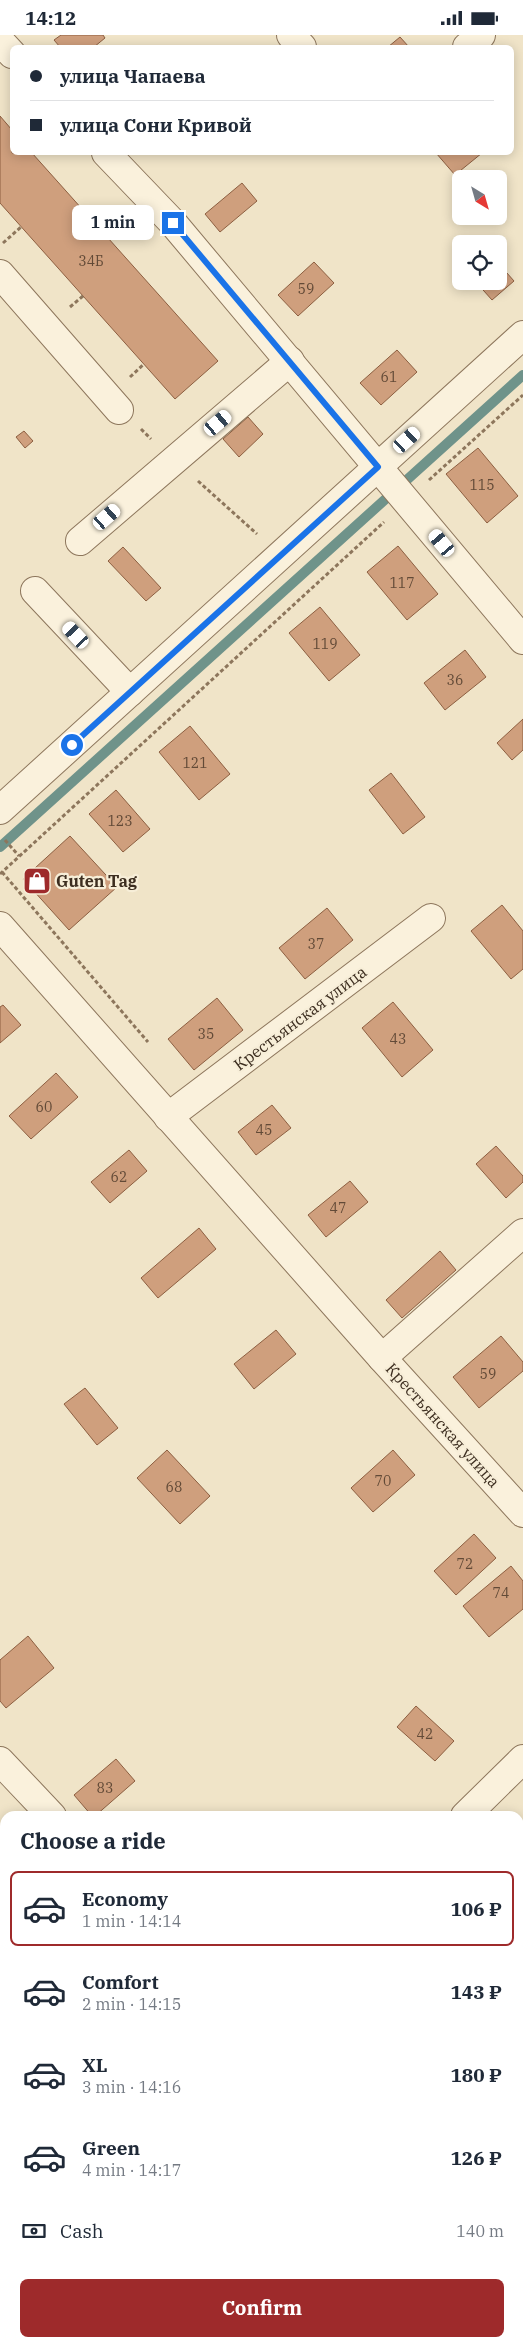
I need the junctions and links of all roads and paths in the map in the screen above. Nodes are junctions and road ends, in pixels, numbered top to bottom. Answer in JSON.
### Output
{"nodes":[{"id":1,"x":291,"y":35,"type":"edge"},
{"id":2,"x":481,"y":35,"type":"edge"},
{"id":3,"x":0,"y":41,"type":"edge"},
{"id":4,"x":300,"y":45,"type":"edge"},
{"id":5,"x":469,"y":45,"type":"edge"},
{"id":6,"x":10,"y":52,"type":"edge"},
{"id":7,"x":108,"y":155,"type":"edge"},
{"id":8,"x":21,"y":227,"type":"dead end"},
{"id":9,"x":0,"y":245,"type":"edge"},
{"id":10,"x":0,"y":274,"type":"edge"},
{"id":11,"x":523,"y":335,"type":"edge"},
{"id":12,"x":290,"y":361,"type":"junction"},
{"id":13,"x":523,"y":395,"type":"edge"},
{"id":14,"x":119,"y":410,"type":"joint"},
{"id":15,"x":174,"y":460,"type":"junction"},
{"id":16,"x":378,"y":467,"type":"junction"},
{"id":17,"x":407,"y":501,"type":"junction"},
{"id":18,"x":80,"y":541,"type":"dead end"},
{"id":19,"x":282,"y":556,"type":"junction"},
{"id":20,"x":35,"y":591,"type":"dead end"},
{"id":21,"x":523,"y":640,"type":"edge"},
{"id":22,"x":130,"y":692,"type":"junction"},
{"id":23,"x":0,"y":810,"type":"edge"},
{"id":24,"x":0,"y":835,"type":"edge"},
{"id":25,"x":19,"y":856,"type":"junction"},
{"id":26,"x":0,"y":874,"type":"edge"},
{"id":27,"x":431,"y":918,"type":"dead end"},
{"id":28,"x":0,"y":926,"type":"edge"},
{"id":29,"x":168,"y":1117,"type":"junction"},
{"id":30,"x":523,"y":1233,"type":"edge"},
{"id":31,"x":382,"y":1358,"type":"junction"},
{"id":32,"x":523,"y":1513,"type":"edge"},
{"id":33,"x":523,"y":1759,"type":"edge"},
{"id":34,"x":0,"y":1761,"type":"edge"},
{"id":35,"x":47,"y":1811,"type":"edge"},
{"id":36,"x":470,"y":1811,"type":"edge"}],
"edges":[{"from":1,"to":4,"type":"street"},
{"from":2,"to":5,"type":"street"},
{"from":3,"to":6,"type":"street"},
{"from":7,"to":12,"type":"street"},
{"from":8,"to":9,"type":"path"},
{"from":10,"to":14,"type":"street"},
{"from":11,"to":16,"type":"street"},
{"from":12,"to":15,"type":"street"},
{"from":12,"to":16,"type":"street"},
{"from":13,"to":17,"type":"path"},
{"from":14,"to":15,"type":"path"},
{"from":15,"to":18,"type":"street"},
{"from":15,"to":19,"type":"path"},
{"from":16,"to":17,"type":"street"},
{"from":16,"to":19,"type":"street"},
{"from":17,"to":21,"type":"street"},
{"from":17,"to":25,"type":"path"},
{"from":19,"to":22,"type":"street"},
{"from":20,"to":22,"type":"street"},
{"from":22,"to":23,"type":"street"},
{"from":24,"to":25,"type":"path"},
{"from":25,"to":26,"type":"path"},
{"from":27,"to":29,"type":"street","name":"Крестьянская улица"},
{"from":28,"to":29,"type":"street","name":"Крестьянская улица"},
{"from":29,"to":31,"type":"street","name":"Крестьянская улица"},
{"from":30,"to":31,"type":"street","name":"Крестьянская улица"},
{"from":31,"to":32,"type":"street","name":"Крестьянская улица"},
{"from":33,"to":36,"type":"street"},
{"from":34,"to":35,"type":"street"}]}
